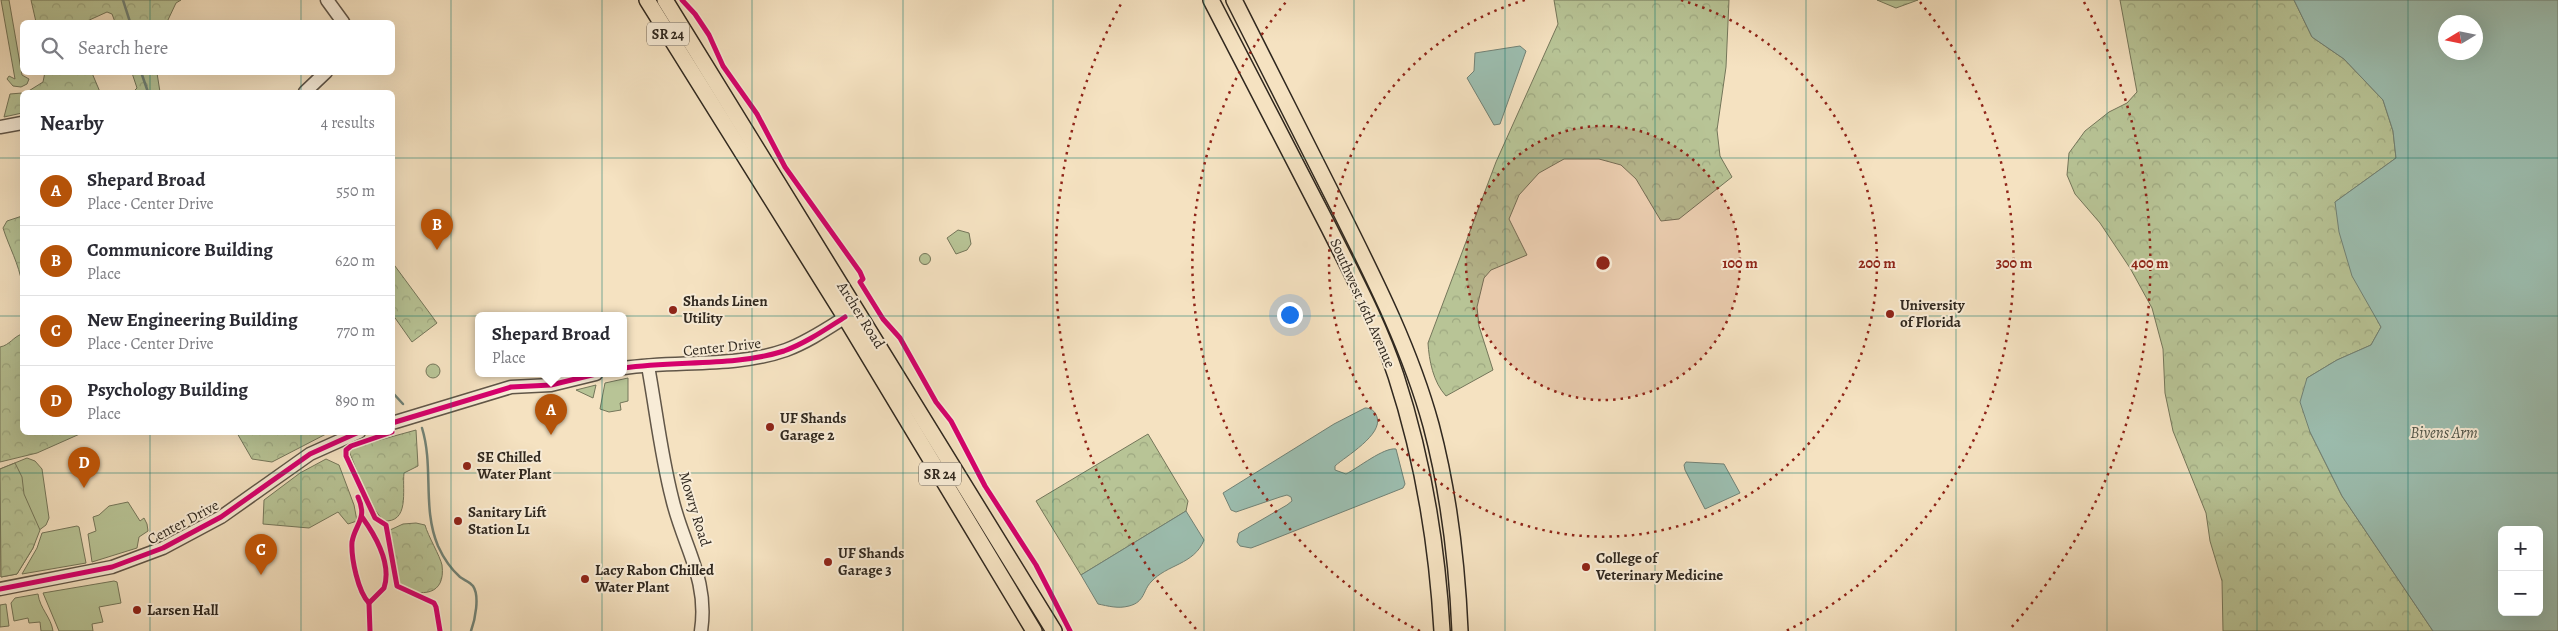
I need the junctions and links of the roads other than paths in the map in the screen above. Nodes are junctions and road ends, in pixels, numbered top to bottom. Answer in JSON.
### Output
{"nodes":[{"id":1,"x":327,"y":0,"type":"edge"},
{"id":2,"x":647,"y":0,"type":"edge"},
{"id":3,"x":665,"y":0,"type":"edge"},
{"id":4,"x":1211,"y":0,"type":"edge"},
{"id":5,"x":1234,"y":0,"type":"edge"},
{"id":6,"x":342,"y":20,"type":"edge"},
{"id":7,"x":323,"y":75,"type":"edge"},
{"id":8,"x":307,"y":90,"type":"edge"},
{"id":9,"x":20,"y":123,"type":"edge"},
{"id":10,"x":0,"y":127,"type":"edge"},
{"id":11,"x":851,"y":314,"type":"junction"},
{"id":12,"x":648,"y":366,"type":"junction"},
{"id":13,"x":627,"y":368,"type":"edge"},
{"id":14,"x":584,"y":377,"type":"edge"},
{"id":15,"x":395,"y":422,"type":"edge"},
{"id":16,"x":352,"y":435,"type":"edge"},
{"id":17,"x":0,"y":588,"type":"edge"},
{"id":18,"x":701,"y":631,"type":"edge"},
{"id":19,"x":1034,"y":631,"type":"edge"},
{"id":20,"x":1054,"y":631,"type":"edge"},
{"id":21,"x":1442,"y":631,"type":"edge"},
{"id":22,"x":1460,"y":631,"type":"edge"}],
"edges":[{"from":1,"to":6,"type":"street"},
{"from":2,"to":11,"type":"main road","name":"Archer Road","number":"SR 24"},
{"from":3,"to":11,"type":"main road","name":"Archer Road","number":"SR 24"},
{"from":4,"to":21,"type":"main road","name":"Southwest 16th Avenue"},
{"from":5,"to":22,"type":"main road","name":"Southwest 16th Avenue"},
{"from":7,"to":8,"type":"street"},
{"from":9,"to":10,"type":"street"},
{"from":11,"to":12,"type":"street","name":"Center Drive"},
{"from":11,"to":19,"type":"main road","name":"Archer Road","number":"SR 24"},
{"from":11,"to":20,"type":"main road","name":"Archer Road","number":"SR 24"},
{"from":12,"to":13,"type":"street","name":"Center Drive"},
{"from":12,"to":18,"type":"street","name":"Mowry Road"},
{"from":14,"to":15,"type":"street"},
{"from":16,"to":17,"type":"street","name":"Center Drive"}]}
